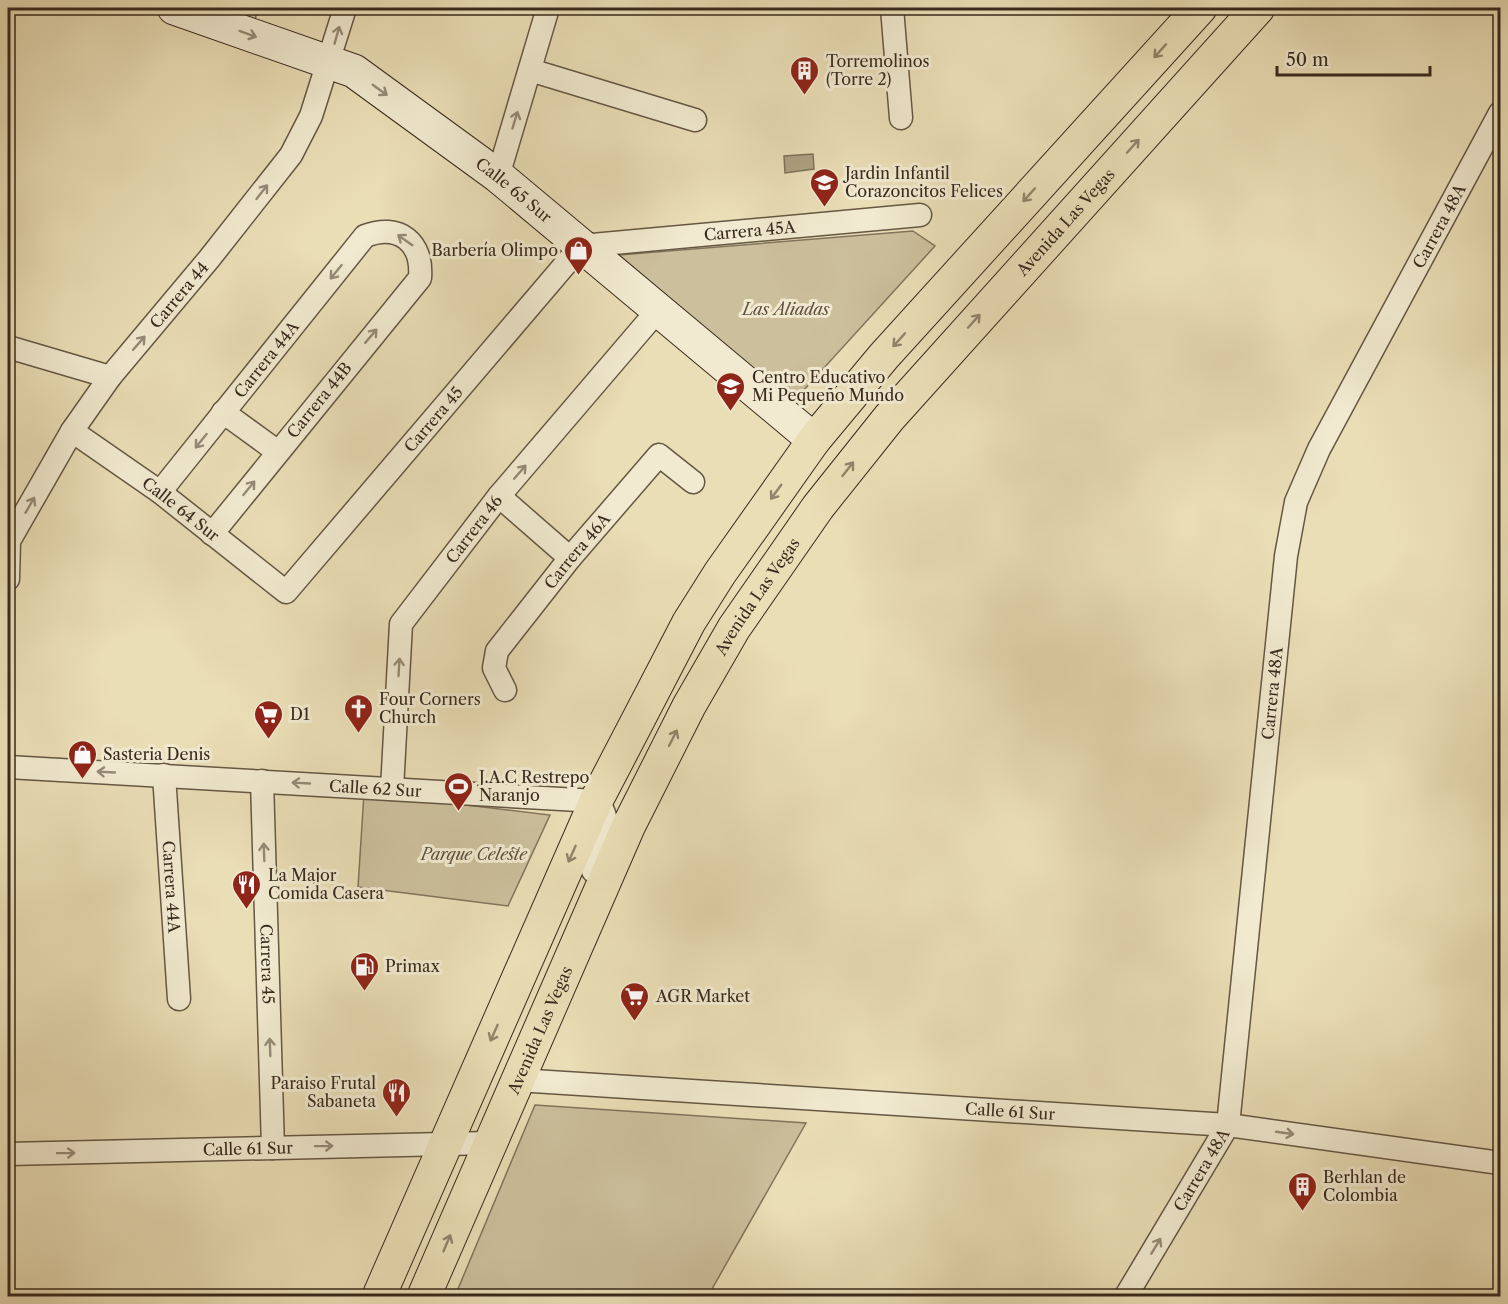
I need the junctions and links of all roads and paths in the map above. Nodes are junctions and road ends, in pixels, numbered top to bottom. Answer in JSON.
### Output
{"nodes":[{"id":1,"x":174,"y":8,"type":"edge"},
{"id":2,"x":345,"y":8,"type":"edge"},
{"id":3,"x":548,"y":8,"type":"edge"},
{"id":4,"x":892,"y":8,"type":"edge"},
{"id":5,"x":1258,"y":8,"type":"edge"},
{"id":6,"x":1191,"y":13,"type":"edge"},
{"id":7,"x":329,"y":62,"type":"junction"},
{"id":8,"x":530,"y":70,"type":"junction"},
{"id":9,"x":1500,"y":113,"type":"edge"},
{"id":10,"x":901,"y":118,"type":"dead end"},
{"id":11,"x":694,"y":120,"type":"dead end"},
{"id":12,"x":498,"y":176,"type":"junction"},
{"id":13,"x":920,"y":215,"type":"dead end"},
{"id":14,"x":376,"y":232,"type":"joint"},
{"id":15,"x":581,"y":246,"type":"junction"},
{"id":16,"x":658,"y":310,"type":"junction"},
{"id":17,"x":8,"y":346,"type":"edge"},
{"id":18,"x":110,"y":377,"type":"junction"},
{"id":19,"x":223,"y":412,"type":"junction"},
{"id":20,"x":72,"y":431,"type":"junction"},
{"id":21,"x":814,"y":440,"type":"junction"},
{"id":22,"x":278,"y":452,"type":"junction"},
{"id":23,"x":693,"y":483,"type":"dead end"},
{"id":24,"x":160,"y":492,"type":"junction"},
{"id":25,"x":499,"y":496,"type":"junction"},
{"id":26,"x":212,"y":534,"type":"junction"},
{"id":27,"x":570,"y":558,"type":"junction"},
{"id":28,"x":8,"y":579,"type":"edge"},
{"id":29,"x":286,"y":592,"type":"joint"},
{"id":30,"x":505,"y":690,"type":"dead end"},
{"id":31,"x":8,"y":767,"type":"edge"},
{"id":32,"x":164,"y":775,"type":"junction"},
{"id":33,"x":262,"y":781,"type":"junction"},
{"id":34,"x":392,"y":789,"type":"junction"},
{"id":35,"x":596,"y":801,"type":"junction"},
{"id":36,"x":564,"y":973,"type":"junction"},
{"id":37,"x":179,"y":999,"type":"dead end"},
{"id":38,"x":517,"y":1080,"type":"junction"},
{"id":39,"x":1228,"y":1125,"type":"junction"},
{"id":40,"x":489,"y":1143,"type":"junction"},
{"id":41,"x":446,"y":1144,"type":"junction"},
{"id":42,"x":273,"y":1148,"type":"junction"},
{"id":43,"x":8,"y":1154,"type":"edge"},
{"id":44,"x":1500,"y":1163,"type":"edge"},
{"id":45,"x":379,"y":1296,"type":"edge"},
{"id":46,"x":424,"y":1296,"type":"edge"},
{"id":47,"x":1126,"y":1296,"type":"edge"}],
"edges":[{"from":1,"to":7,"type":"street","name":"Calle 65 Sur","one_way":true},
{"from":7,"to":2,"type":"street","name":"Carrera 44","one_way":true},
{"from":3,"to":8,"type":"street"},
{"from":4,"to":10,"type":"street"},
{"from":36,"to":5,"type":"main road","name":"Avenida Las Vegas","one_way":true},
{"from":6,"to":21,"type":"main road","one_way":true},
{"from":7,"to":12,"type":"street","name":"Calle 65 Sur","one_way":true},
{"from":18,"to":7,"type":"street","name":"Carrera 44","one_way":true},
{"from":8,"to":11,"type":"street"},
{"from":12,"to":8,"type":"street","one_way":true},
{"from":9,"to":39,"type":"street","name":"Carrera 48A"},
{"from":12,"to":15,"type":"street","name":"Calle 65 Sur"},
{"from":13,"to":15,"type":"street","name":"Carrera 45A"},
{"from":14,"to":19,"type":"street","name":"Carrera 44A","one_way":true},
{"from":22,"to":14,"type":"street","name":"Carrera 44B","one_way":true},
{"from":15,"to":16,"type":"street","name":"Calle 65 Sur"},
{"from":15,"to":29,"type":"street","name":"Carrera 45"},
{"from":16,"to":21,"type":"street","name":"Calle 65 Sur"},
{"from":25,"to":16,"type":"street","name":"Carrera 46","one_way":true},
{"from":17,"to":18,"type":"street"},
{"from":18,"to":20,"type":"street","name":"Carrera 44"},
{"from":19,"to":22,"type":"street"},
{"from":19,"to":24,"type":"street","name":"Carrera 44A","one_way":true},
{"from":20,"to":24,"type":"street","name":"Calle 64 Sur"},
{"from":28,"to":20,"type":"street","name":"Carrera 44","one_way":true},
{"from":21,"to":35,"type":"main road","one_way":true},
{"from":26,"to":22,"type":"street","name":"Carrera 44B","one_way":true},
{"from":23,"to":27,"type":"street","name":"Carrera 46A"},
{"from":24,"to":26,"type":"street","name":"Calle 64 Sur"},
{"from":25,"to":27,"type":"street"},
{"from":34,"to":25,"type":"street","name":"Carrera 46","one_way":true},
{"from":26,"to":29,"type":"street","name":"Calle 64 Sur"},
{"from":27,"to":30,"type":"street","name":"Carrera 46A"},
{"from":32,"to":31,"type":"street","name":"Calle 62 Sur","one_way":true},
{"from":32,"to":33,"type":"street","name":"Calle 62 Sur"},
{"from":32,"to":37,"type":"street","name":"Carrera 44A"},
{"from":34,"to":33,"type":"street","name":"Calle 62 Sur","one_way":true},
{"from":42,"to":33,"type":"street","name":"Carrera 45","one_way":true},
{"from":34,"to":35,"type":"street","name":"Calle 62 Sur"},
{"from":35,"to":36,"type":"street"},
{"from":35,"to":41,"type":"main road","one_way":true},
{"from":36,"to":38,"type":"main road","name":"Avenida Las Vegas"},
{"from":38,"to":39,"type":"street","name":"Calle 61 Sur"},
{"from":38,"to":40,"type":"main road","name":"Avenida Las Vegas"},
{"from":39,"to":44,"type":"street","name":"Calle 61 Sur","one_way":true},
{"from":47,"to":39,"type":"street","name":"Carrera 48A","one_way":true},
{"from":40,"to":41,"type":"street","name":"Calle 61 Sur"},
{"from":46,"to":40,"type":"main road","name":"Avenida Las Vegas","one_way":true},
{"from":42,"to":41,"type":"street","name":"Calle 61 Sur","one_way":true},
{"from":41,"to":45,"type":"main road"},
{"from":43,"to":42,"type":"street","name":"Calle 61 Sur","one_way":true}]}
